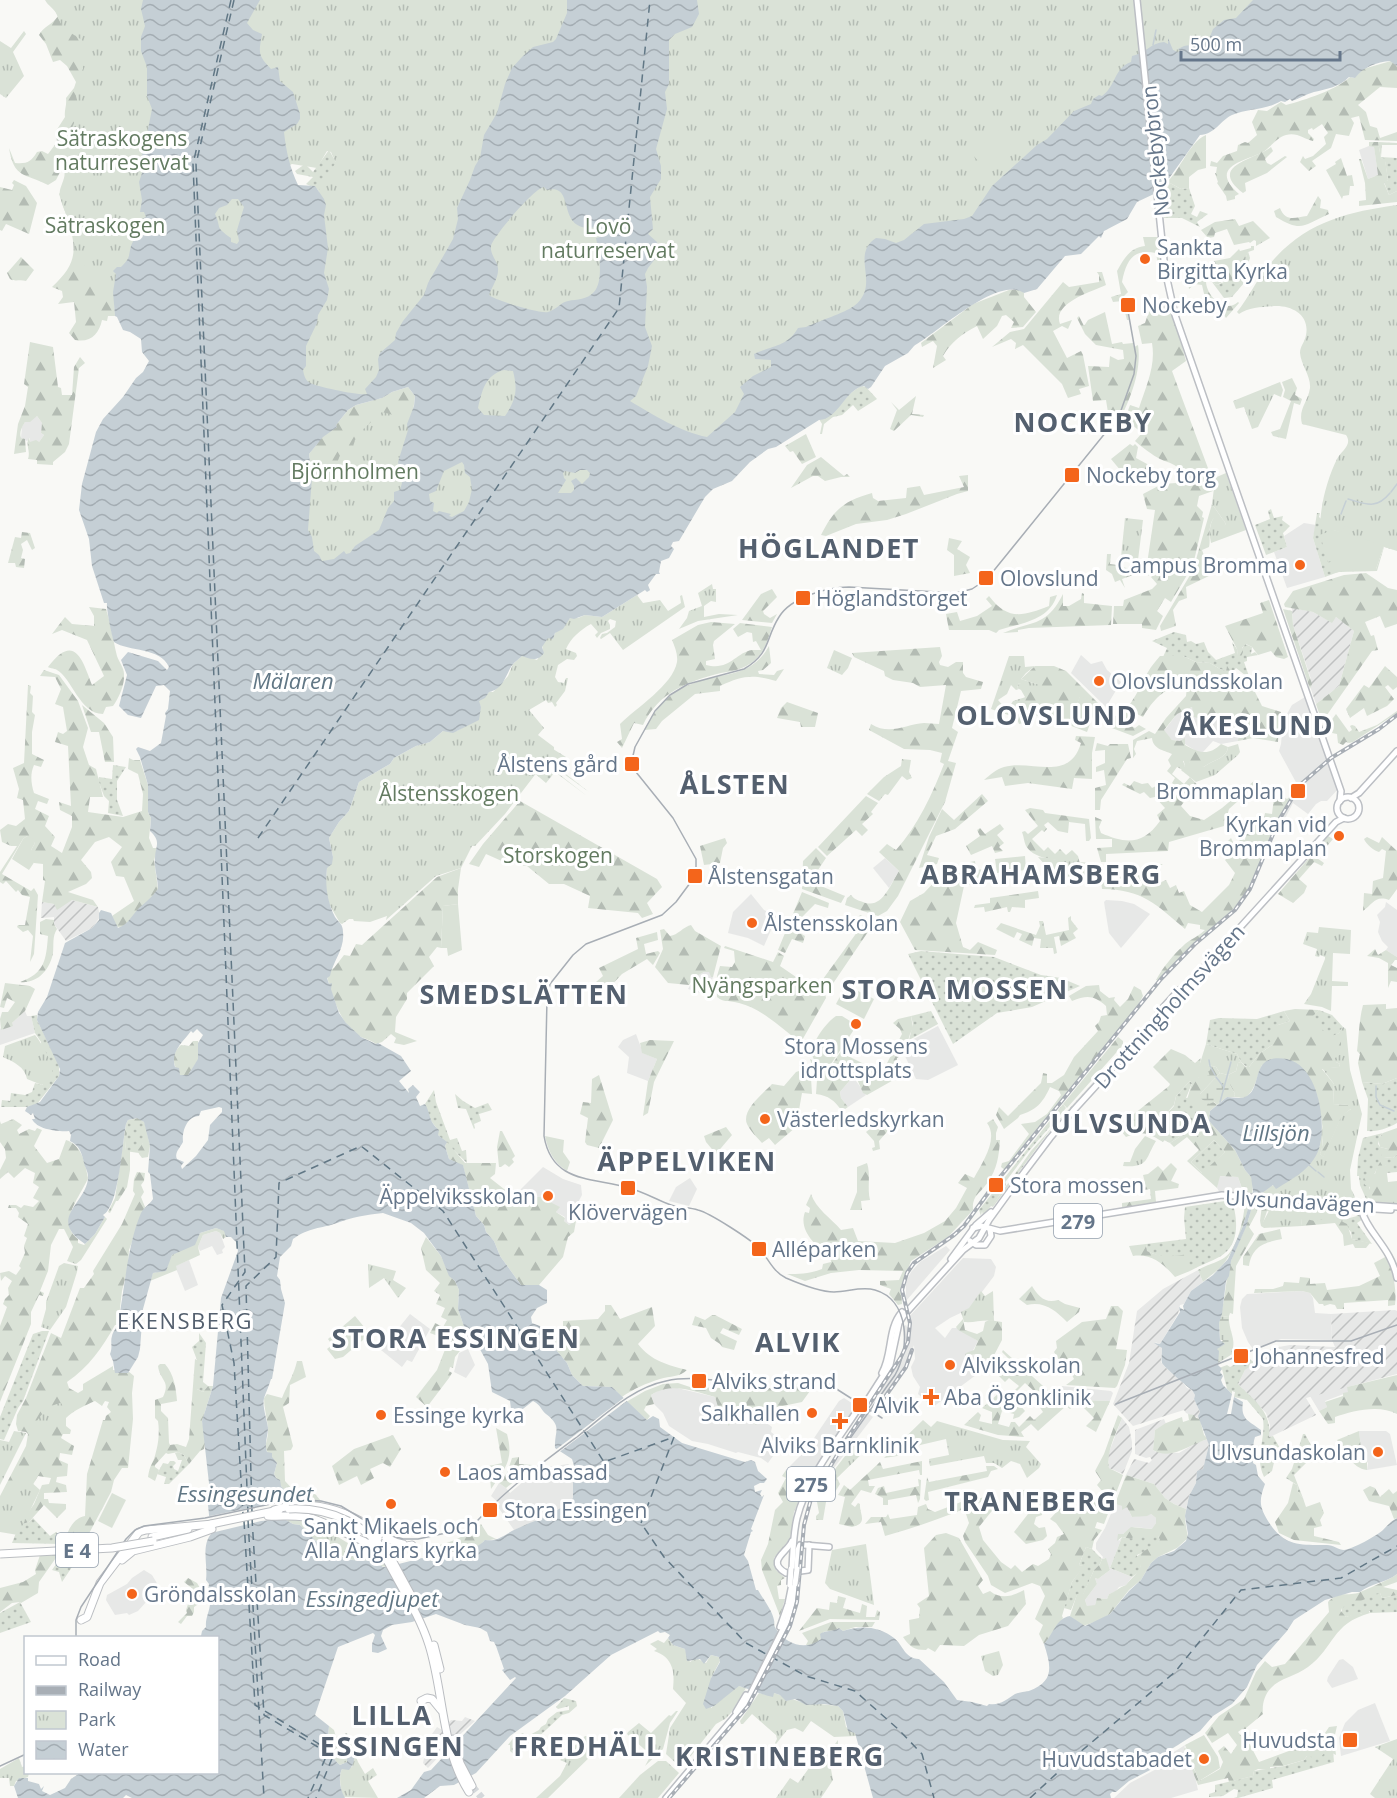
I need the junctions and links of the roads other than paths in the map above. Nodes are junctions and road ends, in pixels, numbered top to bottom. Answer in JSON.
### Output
{"nodes":[{"id":1,"x":1138,"y":0,"type":"edge"},
{"id":2,"x":1397,"y":753,"type":"edge"},
{"id":3,"x":1336,"y":775,"type":"junction"},
{"id":4,"x":1349,"y":797,"type":"junction"},
{"id":5,"x":1340,"y":801,"type":"junction"},
{"id":6,"x":1358,"y":804,"type":"junction"},
{"id":7,"x":1338,"y":813,"type":"junction"},
{"id":8,"x":1344,"y":818,"type":"junction"},
{"id":9,"x":1174,"y":999,"type":"junction"},
{"id":10,"x":1259,"y":1199,"type":"junction"},
{"id":11,"x":1363,"y":1209,"type":"junction"},
{"id":12,"x":1397,"y":1209,"type":"edge"},
{"id":13,"x":981,"y":1221,"type":"junction"},
{"id":14,"x":972,"y":1231,"type":"junction"},
{"id":15,"x":989,"y":1231,"type":"junction"},
{"id":16,"x":974,"y":1244,"type":"junction"},
{"id":17,"x":1397,"y":1268,"type":"edge"},
{"id":18,"x":1397,"y":1278,"type":"edge"},
{"id":19,"x":890,"y":1356,"type":"junction"},
{"id":20,"x":859,"y":1410,"type":"junction"},
{"id":21,"x":274,"y":1510,"type":"junction"},
{"id":22,"x":268,"y":1516,"type":"junction"},
{"id":23,"x":798,"y":1516,"type":"junction"},
{"id":24,"x":380,"y":1524,"type":"dead end"},
{"id":25,"x":213,"y":1526,"type":"junction"},
{"id":26,"x":189,"y":1531,"type":"junction"},
{"id":27,"x":381,"y":1545,"type":"junction"},
{"id":28,"x":805,"y":1545,"type":"junction"},
{"id":29,"x":829,"y":1547,"type":"dead end"},
{"id":30,"x":0,"y":1552,"type":"edge"},
{"id":31,"x":796,"y":1569,"type":"junction"},
{"id":32,"x":421,"y":1701,"type":"dead end"},
{"id":33,"x":445,"y":1718,"type":"junction"},
{"id":34,"x":664,"y":1798,"type":"edge"}],
"edges":[{"from":1,"to":3,"type":"main road","name":"Nockebybron"},
{"from":2,"to":4,"type":"main road","number":"275"},
{"from":2,"to":6,"type":"main road","number":"275"},
{"from":3,"to":4,"type":"main road"},
{"from":3,"to":5,"type":"main road"},
{"from":4,"to":5,"type":"main road","number":"275"},
{"from":4,"to":6,"type":"main road"},
{"from":5,"to":7,"type":"main road","number":"275"},
{"from":6,"to":8,"type":"main road","number":"275"},
{"from":7,"to":8,"type":"main road"},
{"from":7,"to":9,"type":"main road","name":"Drottningholmsvägen","number":"275"},
{"from":8,"to":9,"type":"main road","name":"Drottningholmsvägen","number":"275"},
{"from":9,"to":13,"type":"main road","name":"Drottningholmsvägen","number":"275"},
{"from":9,"to":15,"type":"main road","name":"Drottningholmsvägen","number":"275"},
{"from":10,"to":11,"type":"main road","name":"Ulvsundavägen","number":"279"},
{"from":10,"to":12,"type":"main road","name":"Ulvsundavägen","number":"279"},
{"from":10,"to":15,"type":"main road","name":"Ulvsundavägen","number":"279"},
{"from":11,"to":12,"type":"main road","name":"Ulvsundavägen","number":"279"},
{"from":11,"to":17,"type":"main road"},
{"from":11,"to":18,"type":"main road"},
{"from":13,"to":14,"type":"main road","name":"Drottningholmsvägen","number":"275"},
{"from":13,"to":15,"type":"main road"},
{"from":14,"to":15,"type":"main road","name":"Ulvsundavägen"},
{"from":14,"to":16,"type":"main road"},
{"from":14,"to":19,"type":"main road","name":"Drottningholmsvägen","number":"275"},
{"from":15,"to":16,"type":"main road","name":"Drottningholmsvägen","number":"275"},
{"from":15,"to":16,"type":"main road"},
{"from":16,"to":19,"type":"main road","name":"Drottningholmsvägen","number":"275"},
{"from":19,"to":20,"type":"main road","name":"Drottningholmsvägen","number":"275","bridge":true},
{"from":20,"to":23,"type":"main road","name":"Drottningholmsvägen","number":"275"},
{"from":20,"to":31,"type":"main road","name":"Drottningholmsvägen","number":"275"},
{"from":21,"to":22,"type":"highway","bridge":true},
{"from":21,"to":25,"type":"highway"},
{"from":21,"to":27,"type":"highway","bridge":true},
{"from":22,"to":25,"type":"highway"},
{"from":22,"to":33,"type":"highway","bridge":true},
{"from":23,"to":31,"type":"main road","name":"Drottningholmsvägen","number":"275"},
{"from":23,"to":31,"type":"main road"},
{"from":24,"to":27,"type":"highway","bridge":true},
{"from":25,"to":26,"type":"highway"},
{"from":25,"to":26,"type":"highway"},
{"from":26,"to":26,"type":"highway"},
{"from":26,"to":30,"type":"highway","number":"E 4","bridge":true},
{"from":27,"to":33,"type":"highway","bridge":true},
{"from":28,"to":29,"type":"main road"},
{"from":28,"to":31,"type":"main road"},
{"from":28,"to":31,"type":"main road"},
{"from":31,"to":34,"type":"main road","name":"Drottningholmsvägen","number":"275","bridge":true},
{"from":32,"to":33,"type":"highway"}]}
